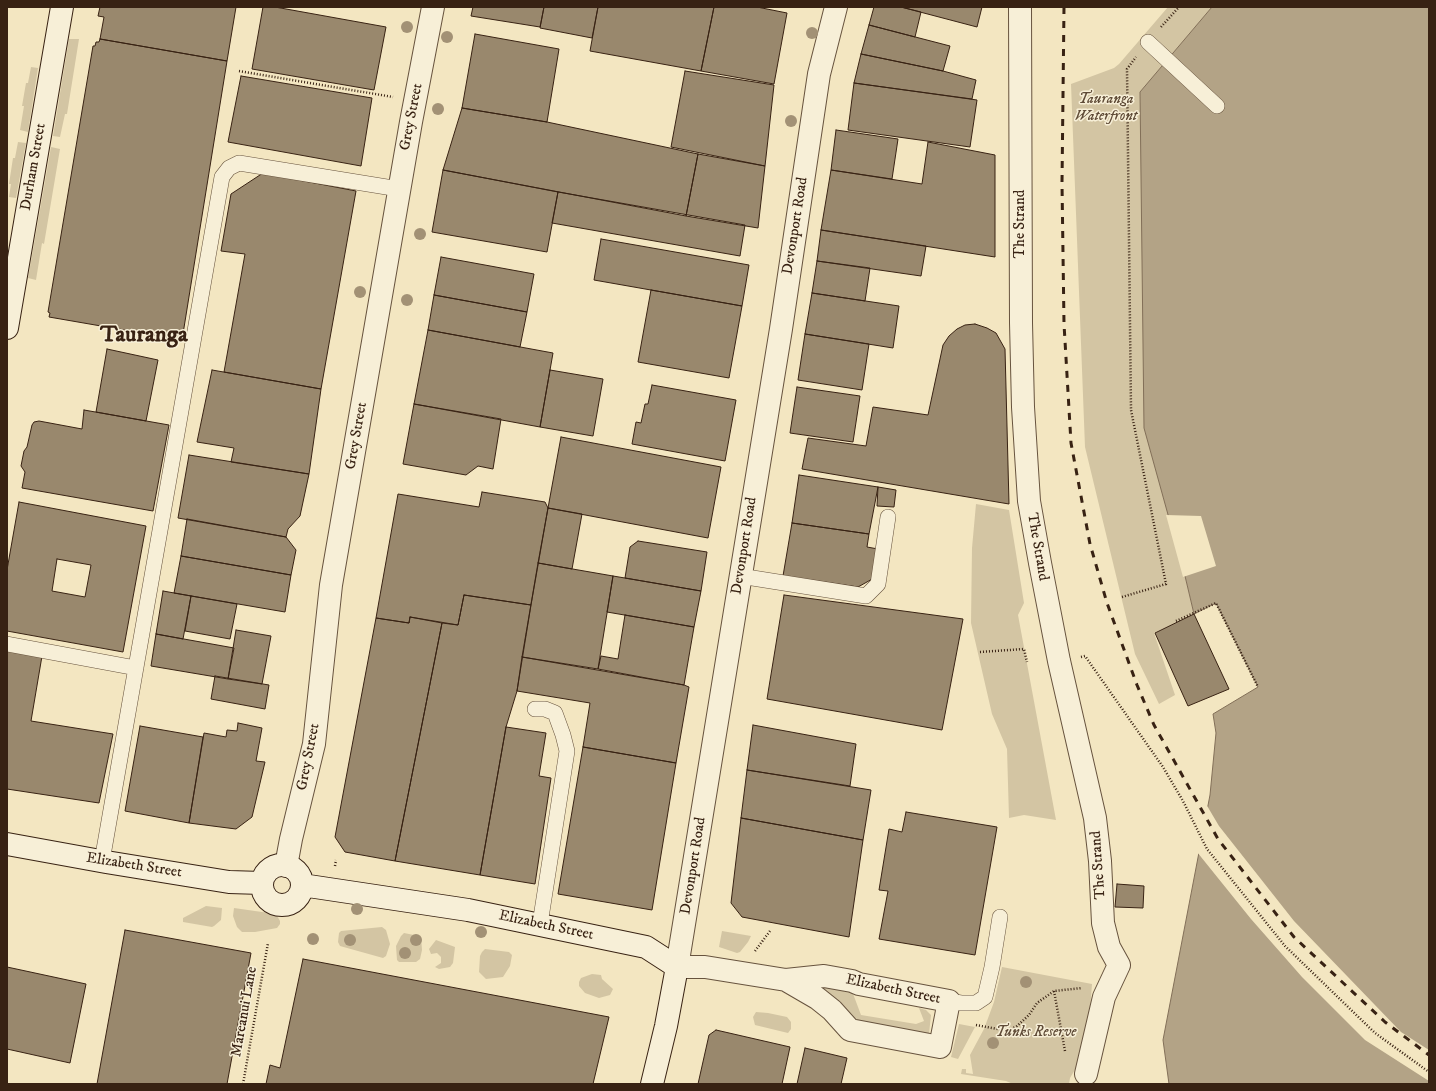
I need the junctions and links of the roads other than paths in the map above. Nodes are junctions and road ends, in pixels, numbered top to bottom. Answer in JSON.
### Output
{"nodes":[{"id":1,"x":62,"y":7,"type":"edge"},
{"id":2,"x":433,"y":7,"type":"edge"},
{"id":3,"x":836,"y":7,"type":"edge"},
{"id":4,"x":1020,"y":7,"type":"edge"},
{"id":5,"x":1148,"y":42,"type":"dead end"},
{"id":6,"x":1217,"y":106,"type":"dead end"},
{"id":7,"x":399,"y":189,"type":"junction"},
{"id":8,"x":7,"y":328,"type":"edge"},
{"id":9,"x":888,"y":517,"type":"dead end"},
{"id":10,"x":740,"y":576,"type":"junction"},
{"id":11,"x":7,"y":644,"type":"edge"},
{"id":12,"x":136,"y":668,"type":"junction"},
{"id":13,"x":535,"y":708,"type":"dead end"},
{"id":14,"x":7,"y":844,"type":"edge"},
{"id":15,"x":102,"y":861,"type":"junction"},
{"id":16,"x":286,"y":866,"type":"junction"},
{"id":17,"x":262,"y":883,"type":"junction"},
{"id":18,"x":302,"y":885,"type":"junction"},
{"id":19,"x":1000,"y":917,"type":"dead end"},
{"id":20,"x":540,"y":924,"type":"junction"},
{"id":21,"x":677,"y":967,"type":"junction"},
{"id":22,"x":786,"y":980,"type":"junction"},
{"id":23,"x":947,"y":1010,"type":"junction"},
{"id":24,"x":1086,"y":1074,"type":"dead end"},
{"id":25,"x":652,"y":1084,"type":"edge"}],
"edges":[{"from":1,"to":8,"type":"street","name":"Durham Street"},
{"from":2,"to":7,"type":"street","name":"Grey Street"},
{"from":3,"to":10,"type":"street","name":"Devonport Road"},
{"from":4,"to":24,"type":"street","name":"The Strand"},
{"from":5,"to":6,"type":"lane"},
{"from":7,"to":12,"type":"lane"},
{"from":7,"to":16,"type":"street","name":"Grey Street"},
{"from":9,"to":10,"type":"lane"},
{"from":10,"to":21,"type":"street","name":"Devonport Road"},
{"from":11,"to":12,"type":"lane"},
{"from":12,"to":15,"type":"lane"},
{"from":13,"to":20,"type":"lane"},
{"from":14,"to":15,"type":"street","name":"Elizabeth Street"},
{"from":15,"to":17,"type":"street","name":"Elizabeth Street"},
{"from":16,"to":17,"type":"street"},
{"from":16,"to":18,"type":"street"},
{"from":17,"to":18,"type":"street"},
{"from":18,"to":20,"type":"street","name":"Elizabeth Street"},
{"from":19,"to":23,"type":"lane"},
{"from":20,"to":21,"type":"street","name":"Elizabeth Street"},
{"from":21,"to":22,"type":"street","name":"Elizabeth Street"},
{"from":21,"to":25,"type":"street","name":"Devonport Road"},
{"from":22,"to":23,"type":"street","name":"Elizabeth Street"},
{"from":22,"to":23,"type":"street","name":"Elizabeth Street"}]}
